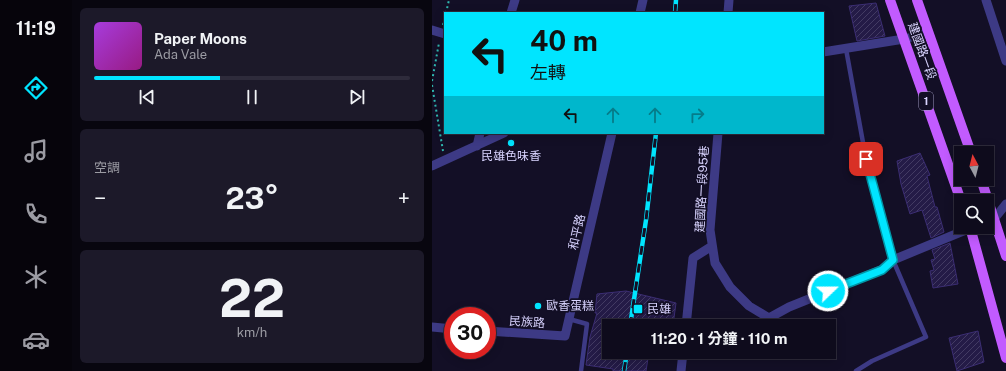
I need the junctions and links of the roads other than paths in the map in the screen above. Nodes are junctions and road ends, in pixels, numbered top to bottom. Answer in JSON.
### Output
{"nodes":[{"id":1,"x":515,"y":0,"type":"edge"},
{"id":2,"x":643,"y":0,"type":"edge"},
{"id":3,"x":729,"y":0,"type":"edge"},
{"id":4,"x":890,"y":0,"type":"edge"},
{"id":5,"x":917,"y":0,"type":"edge"},
{"id":6,"x":986,"y":0,"type":"edge"},
{"id":7,"x":511,"y":12,"type":"edge"},
{"id":8,"x":640,"y":12,"type":"edge"},
{"id":9,"x":728,"y":12,"type":"edge"},
{"id":10,"x":432,"y":30,"type":"edge"},
{"id":11,"x":443,"y":33,"type":"edge"},
{"id":12,"x":928,"y":33,"type":"junction"},
{"id":13,"x":904,"y":39,"type":"junction"},
{"id":14,"x":846,"y":48,"type":"junction"},
{"id":15,"x":824,"y":52,"type":"edge"},
{"id":16,"x":1006,"y":61,"type":"edge"},
{"id":17,"x":480,"y":134,"type":"edge"},
{"id":18,"x":502,"y":134,"type":"edge"},
{"id":19,"x":612,"y":134,"type":"edge"},
{"id":20,"x":718,"y":134,"type":"edge"},
{"id":21,"x":477,"y":146,"type":"junction"},
{"id":22,"x":968,"y":146,"type":"edge"},
{"id":23,"x":432,"y":166,"type":"edge"},
{"id":24,"x":959,"y":194,"type":"edge"},
{"id":25,"x":1006,"y":204,"type":"edge"},
{"id":26,"x":994,"y":217,"type":"edge"},
{"id":27,"x":994,"y":227,"type":"edge"},
{"id":28,"x":954,"y":234,"type":"edge"},
{"id":29,"x":973,"y":234,"type":"edge"},
{"id":30,"x":712,"y":246,"type":"junction"},
{"id":31,"x":1006,"y":256,"type":"edge"},
{"id":32,"x":893,"y":260,"type":"junction"},
{"id":33,"x":569,"y":319,"type":"junction"},
{"id":34,"x":687,"y":319,"type":"edge"},
{"id":35,"x":432,"y":328,"type":"edge"},
{"id":36,"x":444,"y":329,"type":"edge"},
{"id":37,"x":496,"y":332,"type":"edge"},
{"id":38,"x":565,"y":336,"type":"joint"},
{"id":39,"x":1006,"y":358,"type":"edge"},
{"id":40,"x":682,"y":359,"type":"edge"},
{"id":41,"x":581,"y":371,"type":"edge"},
{"id":42,"x":681,"y":371,"type":"edge"},
{"id":43,"x":856,"y":371,"type":"edge"}],
"edges":[{"from":1,"to":7,"type":"street"},
{"from":2,"to":8,"type":"street"},
{"from":3,"to":9,"type":"street"},
{"from":4,"to":13,"type":"main road","name":"建國路一段","number":"1"},
{"from":5,"to":12,"type":"main road","name":"建國路一段","number":"1"},
{"from":6,"to":16,"type":"street"},
{"from":10,"to":11,"type":"street"},
{"from":12,"to":13,"type":"street"},
{"from":12,"to":22,"type":"main road","name":"建國路一段","number":"1"},
{"from":13,"to":14,"type":"street"},
{"from":13,"to":24,"type":"main road","name":"建國路一段","number":"1"},
{"from":14,"to":15,"type":"street"},
{"from":14,"to":32,"type":"lane"},
{"from":17,"to":21,"type":"street"},
{"from":18,"to":21,"type":"street"},
{"from":19,"to":33,"type":"street","name":"和平路"},
{"from":20,"to":30,"type":"street","name":"建國路一段95巷"},
{"from":21,"to":23,"type":"street"},
{"from":25,"to":26,"type":"street"},
{"from":27,"to":31,"type":"main road"},
{"from":28,"to":32,"type":"street"},
{"from":29,"to":39,"type":"main road"},
{"from":30,"to":32,"type":"street","name":"建國路一段95巷"},
{"from":30,"to":34,"type":"street"},
{"from":32,"to":43,"type":"lane"},
{"from":33,"to":38,"type":"street","name":"和平路"},
{"from":33,"to":41,"type":"lane"},
{"from":35,"to":36,"type":"street"},
{"from":37,"to":38,"type":"street","name":"民族路"},
{"from":40,"to":42,"type":"street"}]}
